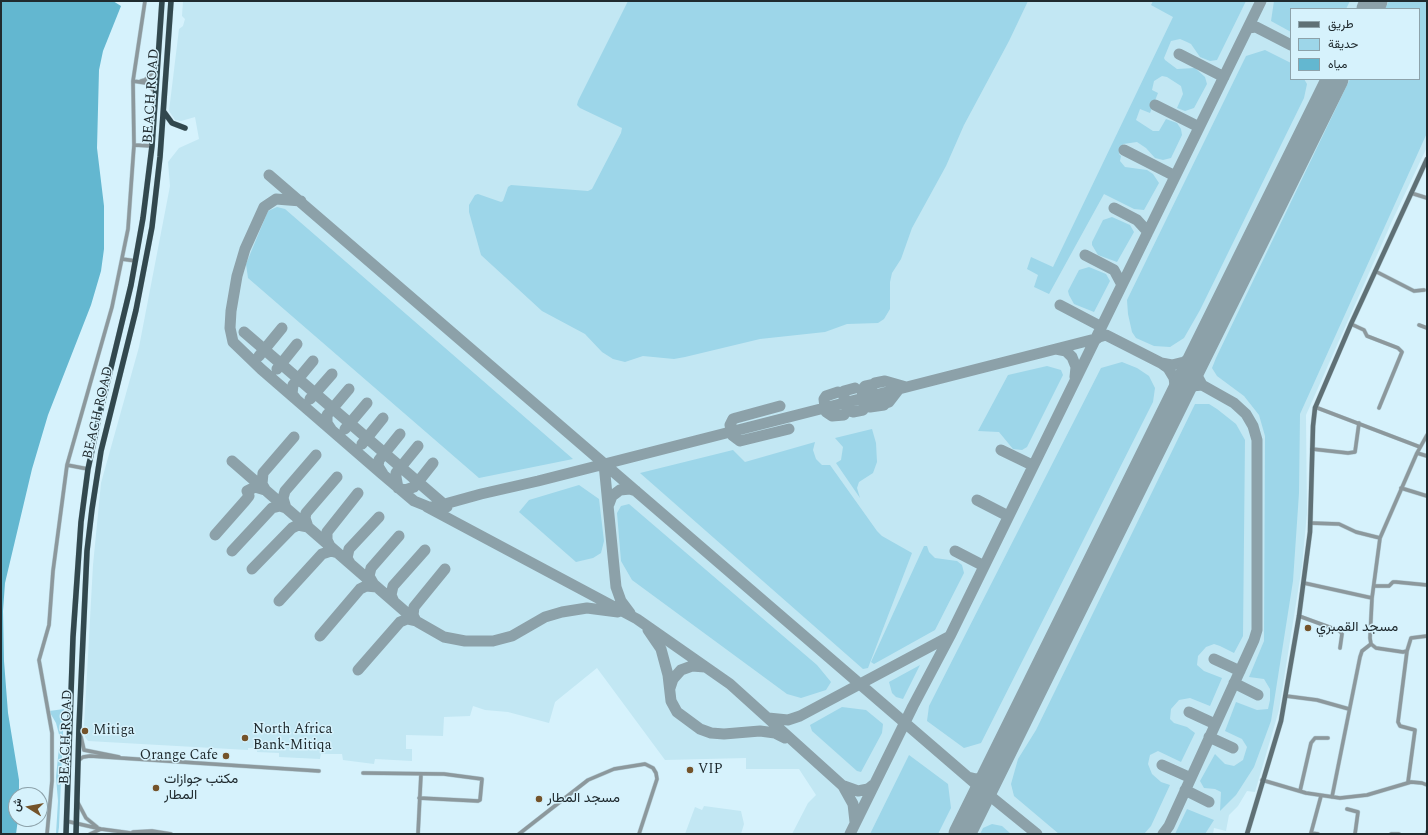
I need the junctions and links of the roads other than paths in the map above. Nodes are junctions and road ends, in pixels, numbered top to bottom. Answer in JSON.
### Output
{"nodes":[{"id":1,"x":145,"y":1,"type":"edge"},
{"id":2,"x":162,"y":1,"type":"edge"},
{"id":3,"x":171,"y":1,"type":"edge"},
{"id":4,"x":156,"y":70,"type":"junction"},
{"id":5,"x":133,"y":81,"type":"junction"},
{"id":6,"x":140,"y":81,"type":"junction"},
{"id":7,"x":154,"y":91,"type":"junction"},
{"id":8,"x":164,"y":111,"type":"junction"},
{"id":9,"x":184,"y":128,"type":"dead end"},
{"id":10,"x":134,"y":144,"type":"junction"},
{"id":11,"x":152,"y":146,"type":"junction"},
{"id":12,"x":1427,"y":159,"type":"edge"},
{"id":13,"x":1411,"y":193,"type":"junction"},
{"id":14,"x":1427,"y":198,"type":"edge"},
{"id":15,"x":122,"y":259,"type":"junction"},
{"id":16,"x":136,"y":262,"type":"junction"},
{"id":17,"x":1375,"y":271,"type":"junction"},
{"id":18,"x":1424,"y":290,"type":"dead end"},
{"id":19,"x":1351,"y":324,"type":"junction"},
{"id":20,"x":1419,"y":325,"type":"dead end"},
{"id":21,"x":1427,"y":328,"type":"edge"},
{"id":22,"x":1316,"y":407,"type":"junction"},
{"id":23,"x":1379,"y":408,"type":"dead end"},
{"id":24,"x":1359,"y":423,"type":"junction"},
{"id":25,"x":1427,"y":435,"type":"edge"},
{"id":26,"x":1312,"y":448,"type":"junction"},
{"id":27,"x":1420,"y":448,"type":"junction"},
{"id":28,"x":1417,"y":453,"type":"junction"},
{"id":29,"x":1427,"y":456,"type":"edge"},
{"id":30,"x":67,"y":464,"type":"junction"},
{"id":31,"x":88,"y":469,"type":"junction"},
{"id":32,"x":1402,"y":488,"type":"junction"},
{"id":33,"x":1427,"y":496,"type":"edge"},
{"id":34,"x":1310,"y":523,"type":"junction"},
{"id":35,"x":1380,"y":538,"type":"junction"},
{"id":36,"x":1304,"y":584,"type":"junction"},
{"id":37,"x":1427,"y":584,"type":"edge"},
{"id":38,"x":1374,"y":586,"type":"junction"},
{"id":39,"x":1372,"y":598,"type":"junction"},
{"id":40,"x":1300,"y":616,"type":"junction"},
{"id":41,"x":1427,"y":636,"type":"edge"},
{"id":42,"x":1371,"y":644,"type":"junction"},
{"id":43,"x":1340,"y":648,"type":"dead end"},
{"id":44,"x":1407,"y":651,"type":"junction"},
{"id":45,"x":1286,"y":696,"type":"junction"},
{"id":46,"x":1350,"y":709,"type":"junction"},
{"id":47,"x":79,"y":726,"type":"junction"},
{"id":48,"x":1328,"y":738,"type":"dead end"},
{"id":49,"x":126,"y":758,"type":"junction"},
{"id":50,"x":77,"y":762,"type":"junction"},
{"id":51,"x":319,"y":771,"type":"dead end"},
{"id":52,"x":363,"y":773,"type":"dead end"},
{"id":53,"x":420,"y":774,"type":"junction"},
{"id":54,"x":1262,"y":780,"type":"junction"},
{"id":55,"x":1408,"y":782,"type":"junction"},
{"id":56,"x":1427,"y":785,"type":"edge"},
{"id":57,"x":1300,"y":791,"type":"junction"},
{"id":58,"x":1320,"y":796,"type":"junction"},
{"id":59,"x":1332,"y":797,"type":"junction"},
{"id":60,"x":419,"y":798,"type":"junction"},
{"id":61,"x":77,"y":801,"type":"junction"},
{"id":62,"x":1347,"y":809,"type":"dead end"},
{"id":63,"x":66,"y":821,"type":"junction"},
{"id":64,"x":77,"y":823,"type":"junction"},
{"id":65,"x":101,"y":829,"type":"junction"},
{"id":66,"x":133,"y":832,"type":"junction"},
{"id":67,"x":47,"y":834,"type":"edge"},
{"id":68,"x":66,"y":834,"type":"edge"},
{"id":69,"x":76,"y":834,"type":"edge"},
{"id":70,"x":90,"y":834,"type":"edge"},
{"id":71,"x":138,"y":834,"type":"edge"},
{"id":72,"x":157,"y":834,"type":"edge"},
{"id":73,"x":171,"y":834,"type":"edge"},
{"id":74,"x":418,"y":834,"type":"edge"},
{"id":75,"x":520,"y":834,"type":"edge"},
{"id":76,"x":639,"y":834,"type":"edge"},
{"id":77,"x":1247,"y":834,"type":"edge"},
{"id":78,"x":1311,"y":834,"type":"edge"},
{"id":79,"x":1318,"y":834,"type":"edge"},
{"id":80,"x":1355,"y":834,"type":"edge"},
{"id":81,"x":1391,"y":834,"type":"edge"},
{"id":82,"x":1399,"y":834,"type":"edge"}],
"edges":[{"from":1,"to":5,"type":"street"},
{"from":2,"to":4,"type":"highway","name":"BEACH ROAD"},
{"from":3,"to":8,"type":"highway","name":"BEACH ROAD"},
{"from":4,"to":6,"type":"street"},
{"from":4,"to":7,"type":"highway","name":"BEACH ROAD"},
{"from":5,"to":6,"type":"street"},
{"from":5,"to":10,"type":"street"},
{"from":6,"to":7,"type":"street"},
{"from":7,"to":11,"type":"highway","name":"BEACH ROAD"},
{"from":8,"to":9,"type":"highway"},
{"from":8,"to":47,"type":"highway","name":"BEACH ROAD"},
{"from":10,"to":11,"type":"street"},
{"from":10,"to":15,"type":"street"},
{"from":11,"to":16,"type":"highway","name":"BEACH ROAD"},
{"from":12,"to":13,"type":"main road"},
{"from":13,"to":14,"type":"street"},
{"from":13,"to":17,"type":"main road"},
{"from":15,"to":16,"type":"street"},
{"from":15,"to":30,"type":"street"},
{"from":16,"to":31,"type":"highway","name":"BEACH ROAD"},
{"from":17,"to":18,"type":"street"},
{"from":17,"to":19,"type":"main road"},
{"from":19,"to":22,"type":"main road"},
{"from":19,"to":23,"type":"street"},
{"from":20,"to":21,"type":"street"},
{"from":22,"to":24,"type":"street"},
{"from":22,"to":26,"type":"main road"},
{"from":24,"to":26,"type":"street"},
{"from":24,"to":27,"type":"street"},
{"from":25,"to":27,"type":"street"},
{"from":26,"to":34,"type":"main road"},
{"from":27,"to":28,"type":"street"},
{"from":28,"to":29,"type":"street"},
{"from":28,"to":32,"type":"street"},
{"from":30,"to":31,"type":"street"},
{"from":30,"to":67,"type":"street"},
{"from":31,"to":63,"type":"highway","name":"BEACH ROAD"},
{"from":32,"to":33,"type":"street"},
{"from":32,"to":35,"type":"street"},
{"from":34,"to":35,"type":"street"},
{"from":34,"to":36,"type":"main road"},
{"from":35,"to":38,"type":"street"},
{"from":36,"to":39,"type":"street"},
{"from":36,"to":40,"type":"main road"},
{"from":37,"to":38,"type":"street"},
{"from":38,"to":39,"type":"street"},
{"from":39,"to":42,"type":"street"},
{"from":40,"to":43,"type":"street"},
{"from":40,"to":45,"type":"main road"},
{"from":41,"to":44,"type":"street"},
{"from":42,"to":44,"type":"street"},
{"from":42,"to":46,"type":"street"},
{"from":44,"to":55,"type":"street"},
{"from":45,"to":46,"type":"street"},
{"from":45,"to":54,"type":"main road"},
{"from":46,"to":59,"type":"street"},
{"from":47,"to":49,"type":"street"},
{"from":47,"to":50,"type":"highway","name":"BEACH ROAD"},
{"from":48,"to":57,"type":"street"},
{"from":49,"to":50,"type":"street"},
{"from":49,"to":51,"type":"street"},
{"from":50,"to":61,"type":"highway","name":"BEACH ROAD"},
{"from":52,"to":53,"type":"street"},
{"from":53,"to":60,"type":"street"},
{"from":53,"to":60,"type":"street"},
{"from":54,"to":57,"type":"street"},
{"from":54,"to":77,"type":"main road"},
{"from":55,"to":56,"type":"street"},
{"from":55,"to":59,"type":"street"},
{"from":57,"to":58,"type":"street"},
{"from":58,"to":59,"type":"street"},
{"from":58,"to":78,"type":"street"},
{"from":60,"to":74,"type":"street"},
{"from":61,"to":64,"type":"highway","name":"BEACH ROAD"},
{"from":61,"to":65,"type":"street"},
{"from":62,"to":80,"type":"street"},
{"from":63,"to":64,"type":"street"},
{"from":63,"to":68,"type":"highway","name":"BEACH ROAD"},
{"from":64,"to":65,"type":"street"},
{"from":64,"to":69,"type":"highway","name":"BEACH ROAD"},
{"from":65,"to":66,"type":"street"},
{"from":65,"to":70,"type":"street"},
{"from":66,"to":71,"type":"street"},
{"from":66,"to":72,"type":"street"},
{"from":72,"to":73,"type":"street"},
{"from":75,"to":76,"type":"street"},
{"from":78,"to":79,"type":"street"},
{"from":81,"to":82,"type":"street"}]}
